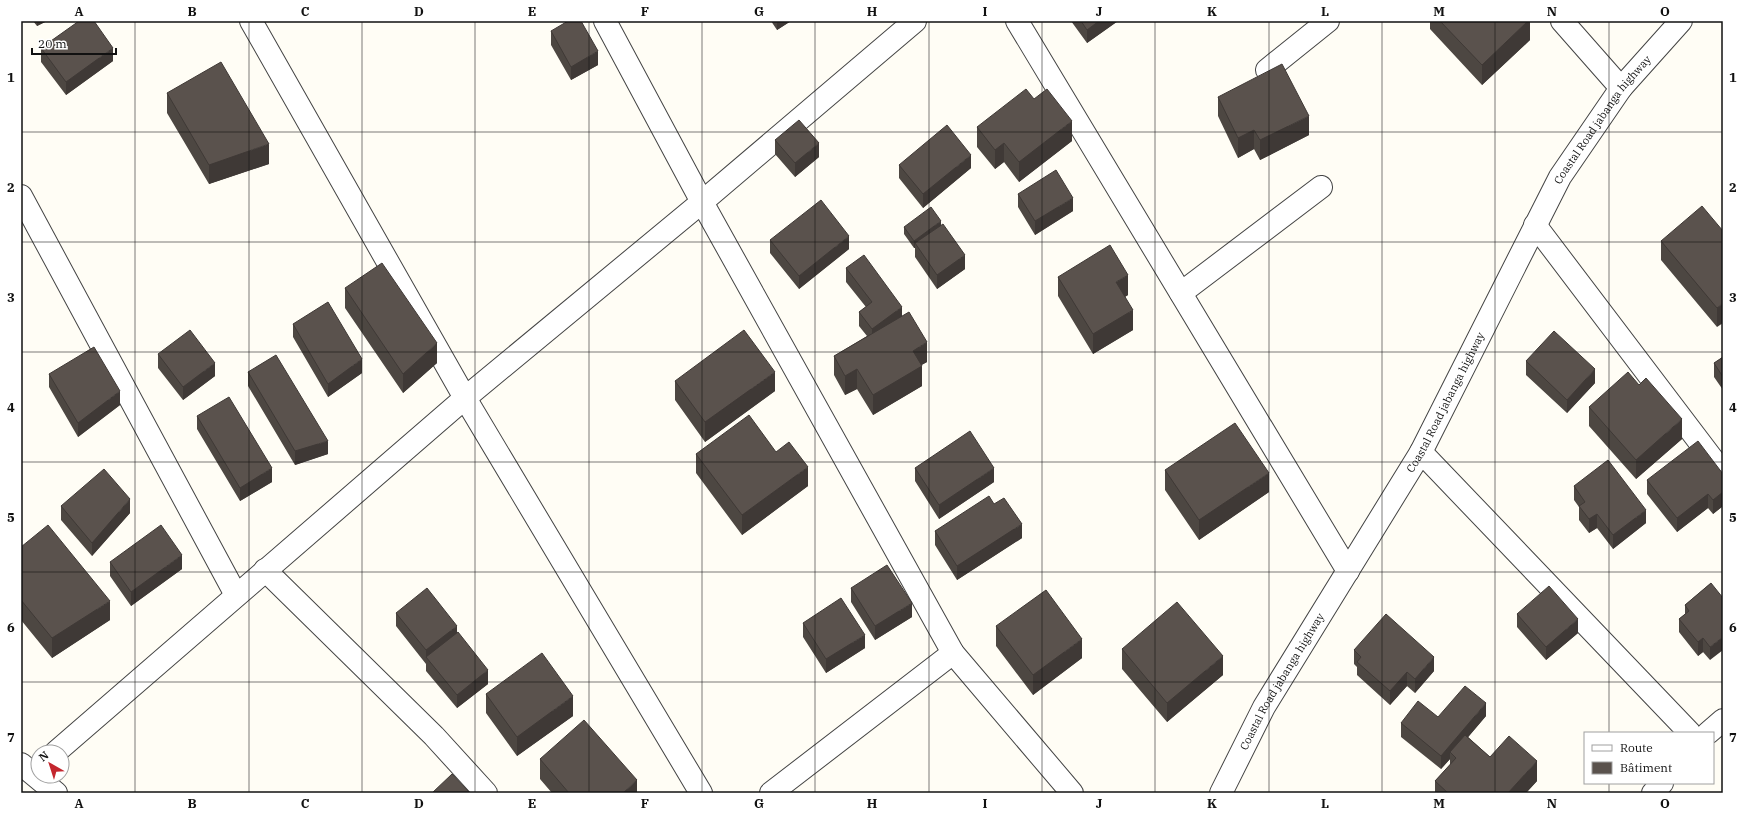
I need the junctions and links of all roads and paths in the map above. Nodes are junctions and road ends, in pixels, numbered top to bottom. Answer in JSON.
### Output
{"nodes":[{"id":1,"x":251,"y":21,"type":"edge"},
{"id":2,"x":604,"y":21,"type":"edge"},
{"id":3,"x":915,"y":21,"type":"edge"},
{"id":4,"x":1017,"y":21,"type":"edge"},
{"id":5,"x":1328,"y":21,"type":"edge"},
{"id":6,"x":1562,"y":21,"type":"edge"},
{"id":7,"x":1681,"y":21,"type":"edge"},
{"id":8,"x":1267,"y":70,"type":"edge"},
{"id":9,"x":1621,"y":88,"type":"junction"},
{"id":10,"x":1321,"y":187,"type":"dead end"},
{"id":11,"x":21,"y":196,"type":"edge"},
{"id":12,"x":702,"y":202,"type":"junction"},
{"id":13,"x":1535,"y":225,"type":"junction"},
{"id":14,"x":1181,"y":293,"type":"junction"},
{"id":15,"x":465,"y":398,"type":"junction"},
{"id":16,"x":1421,"y":452,"type":"junction"},
{"id":17,"x":1723,"y":474,"type":"edge"},
{"id":18,"x":265,"y":570,"type":"junction"},
{"id":19,"x":1348,"y":571,"type":"junction"},
{"id":20,"x":236,"y":595,"type":"junction"},
{"id":21,"x":954,"y":653,"type":"junction"},
{"id":22,"x":1723,"y":720,"type":"edge"},
{"id":23,"x":1689,"y":732,"type":"edge"},
{"id":24,"x":1709,"y":732,"type":"edge"},
{"id":25,"x":65,"y":744,"type":"edge"},
{"id":26,"x":28,"y":772,"type":"edge"},
{"id":27,"x":1661,"y":784,"type":"edge"},
{"id":28,"x":56,"y":793,"type":"edge"},
{"id":29,"x":486,"y":793,"type":"edge"},
{"id":30,"x":701,"y":793,"type":"edge"},
{"id":31,"x":772,"y":793,"type":"edge"},
{"id":32,"x":1072,"y":793,"type":"edge"},
{"id":33,"x":1221,"y":793,"type":"edge"},
{"id":34,"x":1653,"y":793,"type":"edge"}],
"edges":[{"from":1,"to":15,"type":"street"},
{"from":2,"to":12,"type":"street"},
{"from":3,"to":12,"type":"street"},
{"from":4,"to":14,"type":"street"},
{"from":5,"to":8,"type":"street"},
{"from":6,"to":9,"type":"street"},
{"from":7,"to":9,"type":"street","name":"Coastal Road jabanga highway"},
{"from":9,"to":13,"type":"street","name":"Coastal Road jabanga highway"},
{"from":10,"to":14,"type":"street"},
{"from":11,"to":20,"type":"street"},
{"from":12,"to":15,"type":"street"},
{"from":12,"to":21,"type":"street"},
{"from":13,"to":16,"type":"street","name":"Coastal Road jabanga highway"},
{"from":13,"to":17,"type":"street"},
{"from":14,"to":19,"type":"street"},
{"from":15,"to":18,"type":"street"},
{"from":15,"to":30,"type":"street"},
{"from":16,"to":19,"type":"street","name":"Coastal Road jabanga highway"},
{"from":16,"to":23,"type":"street"},
{"from":18,"to":20,"type":"street"},
{"from":18,"to":29,"type":"street"},
{"from":19,"to":33,"type":"street","name":"Coastal Road jabanga highway"},
{"from":20,"to":25,"type":"street"},
{"from":21,"to":31,"type":"street"},
{"from":21,"to":32,"type":"street"},
{"from":22,"to":24,"type":"street"},
{"from":26,"to":28,"type":"street"},
{"from":27,"to":34,"type":"street"}]}
